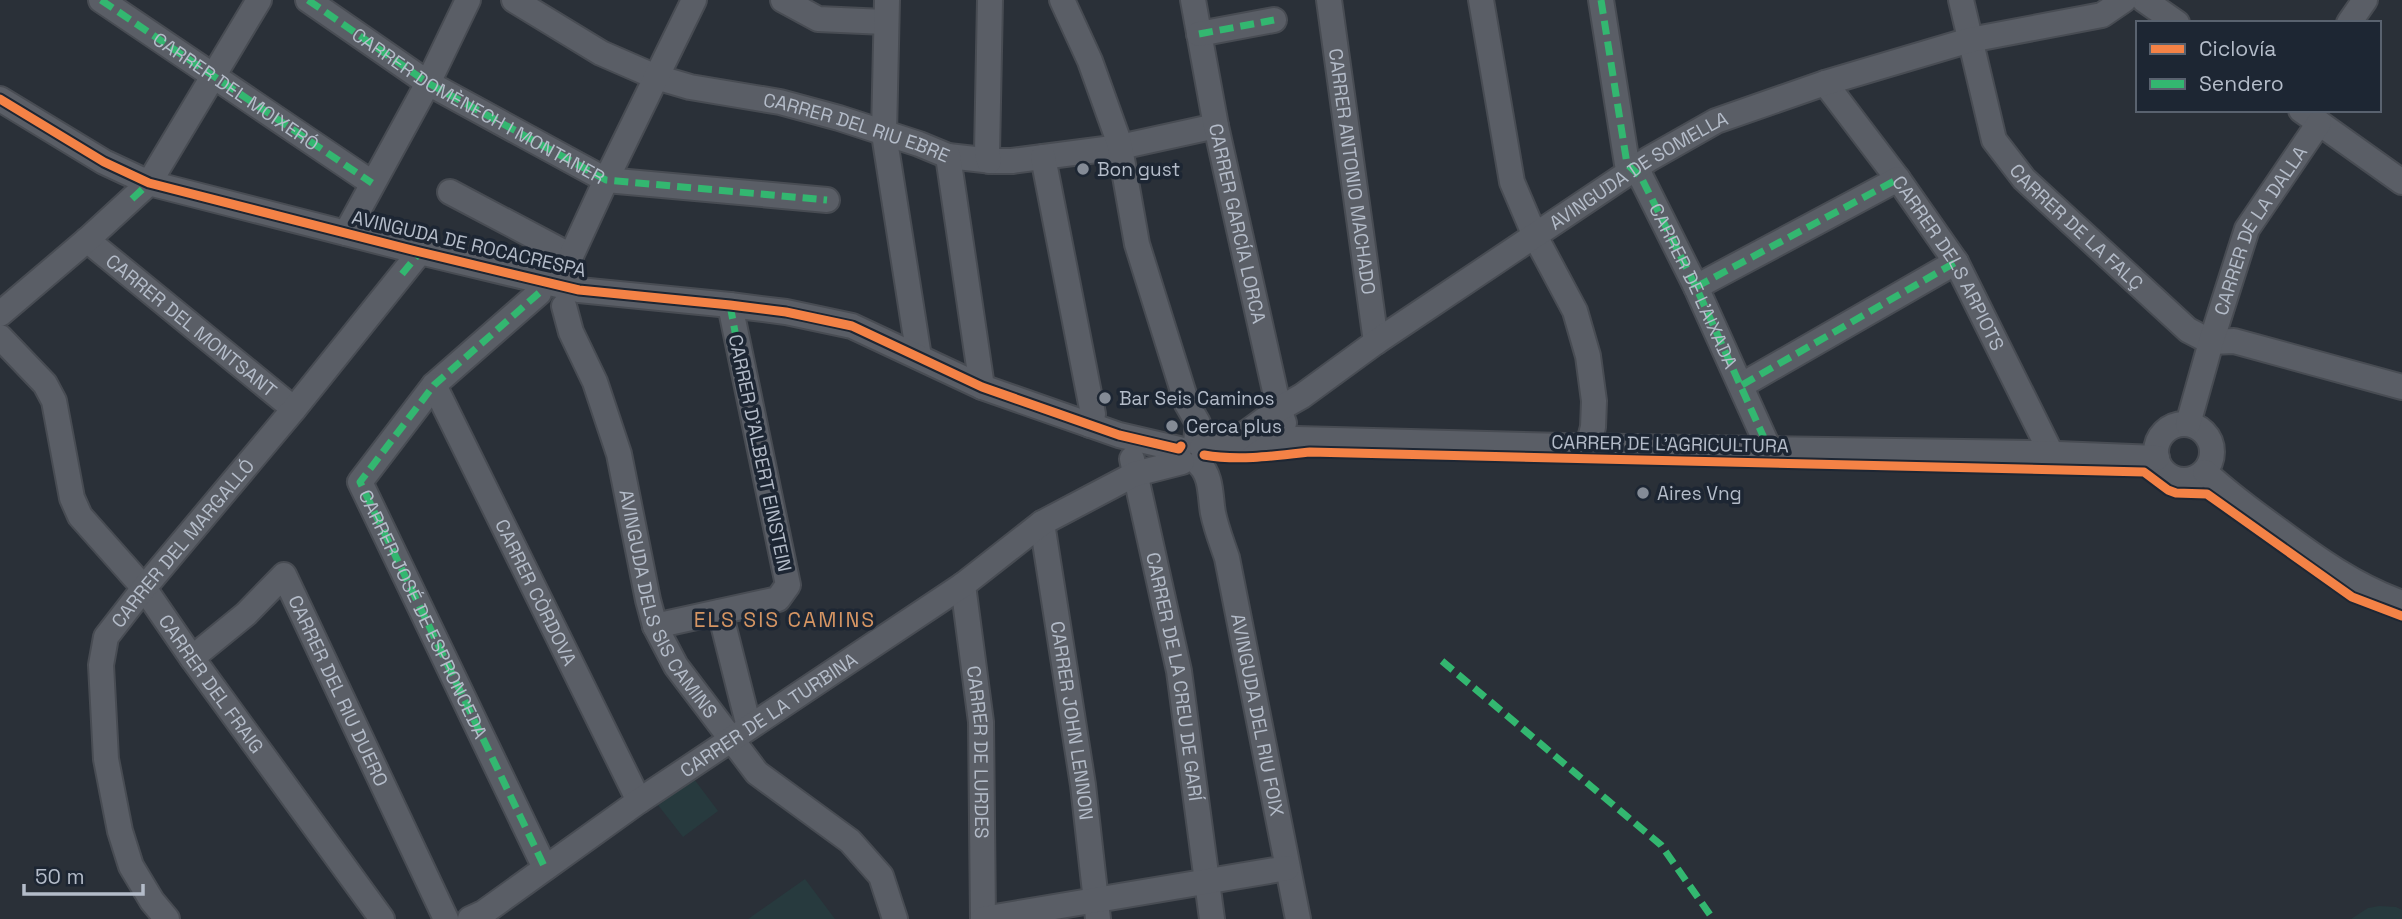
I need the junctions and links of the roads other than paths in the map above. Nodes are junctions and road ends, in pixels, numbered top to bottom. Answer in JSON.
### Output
{"nodes":[{"id":1,"x":101,"y":0,"type":"edge"},
{"id":2,"x":259,"y":0,"type":"edge"},
{"id":3,"x":308,"y":0,"type":"edge"},
{"id":4,"x":468,"y":0,"type":"edge"},
{"id":5,"x":514,"y":0,"type":"edge"},
{"id":6,"x":694,"y":0,"type":"edge"},
{"id":7,"x":783,"y":0,"type":"edge"},
{"id":8,"x":990,"y":0,"type":"edge"},
{"id":9,"x":1062,"y":0,"type":"edge"},
{"id":10,"x":1193,"y":0,"type":"edge"},
{"id":11,"x":1329,"y":0,"type":"edge"},
{"id":12,"x":1481,"y":0,"type":"edge"},
{"id":13,"x":1601,"y":0,"type":"edge"},
{"id":14,"x":1961,"y":0,"type":"edge"},
{"id":15,"x":2124,"y":0,"type":"edge"},
{"id":16,"x":2144,"y":0,"type":"edge"},
{"id":17,"x":2365,"y":0,"type":"edge"},
{"id":18,"x":886,"y":11,"type":"edge"},
{"id":19,"x":1274,"y":20,"type":"dead end"},
{"id":20,"x":2174,"y":21,"type":"edge"},
{"id":21,"x":2349,"y":21,"type":"edge"},
{"id":22,"x":1199,"y":34,"type":"junction"},
{"id":23,"x":1970,"y":40,"type":"junction"},
{"id":24,"x":215,"y":76,"type":"junction"},
{"id":25,"x":656,"y":77,"type":"junction"},
{"id":26,"x":428,"y":83,"type":"junction"},
{"id":27,"x":1825,"y":83,"type":"junction"},
{"id":28,"x":0,"y":99,"type":"edge"},
{"id":29,"x":2310,"y":117,"type":"edge"},
{"id":30,"x":1216,"y":126,"type":"junction"},
{"id":31,"x":884,"y":134,"type":"junction"},
{"id":32,"x":1120,"y":147,"type":"junction"},
{"id":33,"x":948,"y":156,"type":"junction"},
{"id":34,"x":1043,"y":157,"type":"junction"},
{"id":35,"x":989,"y":161,"type":"junction"},
{"id":36,"x":1634,"y":170,"type":"junction"},
{"id":37,"x":1898,"y":179,"type":"junction"},
{"id":38,"x":606,"y":180,"type":"junction"},
{"id":39,"x":2402,"y":182,"type":"edge"},
{"id":40,"x":149,"y":183,"type":"junction"},
{"id":41,"x":372,"y":183,"type":"junction"},
{"id":42,"x":450,"y":191,"type":"dead end"},
{"id":43,"x":827,"y":200,"type":"dead end"},
{"id":44,"x":346,"y":233,"type":"junction"},
{"id":45,"x":1535,"y":236,"type":"junction"},
{"id":46,"x":87,"y":240,"type":"junction"},
{"id":47,"x":420,"y":252,"type":"junction"},
{"id":48,"x":571,"y":256,"type":"junction"},
{"id":49,"x":1956,"y":262,"type":"junction"},
{"id":50,"x":1696,"y":287,"type":"junction"},
{"id":51,"x":555,"y":291,"type":"junction"},
{"id":52,"x":730,"y":305,"type":"junction"},
{"id":53,"x":0,"y":314,"type":"edge"},
{"id":54,"x":0,"y":337,"type":"edge"},
{"id":55,"x":1376,"y":342,"type":"junction"},
{"id":56,"x":2211,"y":342,"type":"junction"},
{"id":57,"x":919,"y":357,"type":"junction"},
{"id":58,"x":434,"y":385,"type":"junction"},
{"id":59,"x":1742,"y":385,"type":"junction"},
{"id":60,"x":982,"y":387,"type":"junction"},
{"id":61,"x":2402,"y":387,"type":"edge"},
{"id":62,"x":1279,"y":409,"type":"junction"},
{"id":63,"x":294,"y":410,"type":"junction"},
{"id":64,"x":2188,"y":424,"type":"junction"},
{"id":65,"x":1090,"y":425,"type":"junction"},
{"id":66,"x":1135,"y":439,"type":"junction"},
{"id":67,"x":1297,"y":439,"type":"junction"},
{"id":68,"x":1588,"y":446,"type":"junction"},
{"id":69,"x":1769,"y":449,"type":"junction"},
{"id":70,"x":2051,"y":453,"type":"junction"},
{"id":71,"x":1190,"y":454,"type":"junction"},
{"id":72,"x":2157,"y":458,"type":"junction"},
{"id":73,"x":2205,"y":472,"type":"junction"},
{"id":74,"x":1135,"y":474,"type":"junction"},
{"id":75,"x":1042,"y":523,"type":"junction"},
{"id":76,"x":963,"y":585,"type":"junction"},
{"id":77,"x":144,"y":588,"type":"junction"},
{"id":78,"x":2402,"y":603,"type":"edge"},
{"id":79,"x":720,"y":612,"type":"junction"},
{"id":80,"x":655,"y":626,"type":"junction"},
{"id":81,"x":192,"y":658,"type":"junction"},
{"id":82,"x":741,"y":732,"type":"junction"},
{"id":83,"x":639,"y":801,"type":"junction"},
{"id":84,"x":545,"y":868,"type":"junction"},
{"id":85,"x":1287,"y":868,"type":"junction"},
{"id":86,"x":1206,"y":882,"type":"junction"},
{"id":87,"x":1097,"y":910,"type":"edge"},
{"id":88,"x":166,"y":919,"type":"edge"},
{"id":89,"x":382,"y":919,"type":"edge"},
{"id":90,"x":446,"y":919,"type":"edge"},
{"id":91,"x":470,"y":919,"type":"edge"},
{"id":92,"x":895,"y":919,"type":"edge"},
{"id":93,"x":983,"y":919,"type":"edge"},
{"id":94,"x":1212,"y":919,"type":"edge"},
{"id":95,"x":1298,"y":919,"type":"edge"}],
"edges":[{"from":1,"to":24,"type":"street","name":"CARRER DEL MOIXERÓ"},
{"from":2,"to":24,"type":"street"},
{"from":3,"to":26,"type":"street","name":"CARRER DOMÈNECH I MONTANER"},
{"from":4,"to":26,"type":"street"},
{"from":5,"to":25,"type":"street","name":"CARRER DEL RIU EBRE"},
{"from":6,"to":25,"type":"street"},
{"from":7,"to":18,"type":"street"},
{"from":8,"to":35,"type":"street"},
{"from":9,"to":32,"type":"street","name":"AVINGUDA DEL RIU FOIX"},
{"from":10,"to":22,"type":"street","name":"CARRER GARCÍA LORCA"},
{"from":11,"to":55,"type":"street","name":"CARRER ANTONIO MACHADO"},
{"from":12,"to":45,"type":"street"},
{"from":13,"to":36,"type":"street","name":"CARRER DE L'AIXADA"},
{"from":14,"to":23,"type":"street","name":"CARRER DE LA FALÇ"},
{"from":15,"to":23,"type":"street","name":"AVINGUDA DE SOMELLA"},
{"from":16,"to":20,"type":"street"},
{"from":17,"to":21,"type":"street"},
{"from":18,"to":31,"type":"street"},
{"from":19,"to":22,"type":"street"},
{"from":22,"to":30,"type":"street","name":"CARRER GARCÍA LORCA"},
{"from":23,"to":27,"type":"street","name":"AVINGUDA DE SOMELLA"},
{"from":23,"to":56,"type":"street","name":"CARRER DE LA FALÇ"},
{"from":24,"to":40,"type":"street"},
{"from":24,"to":41,"type":"street","name":"CARRER DEL MOIXERÓ"},
{"from":25,"to":31,"type":"street","name":"CARRER DEL RIU EBRE"},
{"from":25,"to":38,"type":"street"},
{"from":26,"to":38,"type":"street","name":"CARRER DOMÈNECH I MONTANER"},
{"from":26,"to":41,"type":"street"},
{"from":27,"to":36,"type":"street","name":"AVINGUDA DE SOMELLA"},
{"from":27,"to":37,"type":"street","name":"CARRER DELS ARPIOTS"},
{"from":28,"to":40,"type":"street","name":"AVINGUDA DE ROCACRESPA"},
{"from":29,"to":39,"type":"street"},
{"from":29,"to":56,"type":"street","name":"CARRER DE LA DALLA"},
{"from":30,"to":32,"type":"street","name":"CARRER DEL RIU EBRE"},
{"from":30,"to":62,"type":"street","name":"CARRER GARCÍA LORCA"},
{"from":31,"to":33,"type":"street","name":"CARRER DEL RIU EBRE"},
{"from":31,"to":57,"type":"street"},
{"from":32,"to":34,"type":"street","name":"CARRER DEL RIU EBRE"},
{"from":32,"to":71,"type":"street","name":"AVINGUDA DEL RIU FOIX"},
{"from":33,"to":35,"type":"street","name":"CARRER DEL RIU EBRE"},
{"from":33,"to":60,"type":"street"},
{"from":34,"to":35,"type":"street","name":"CARRER DEL RIU EBRE"},
{"from":34,"to":65,"type":"street"},
{"from":36,"to":45,"type":"street","name":"AVINGUDA DE SOMELLA"},
{"from":36,"to":50,"type":"street","name":"CARRER DE L'AIXADA"},
{"from":37,"to":49,"type":"street","name":"CARRER DELS ARPIOTS"},
{"from":37,"to":50,"type":"street"},
{"from":38,"to":43,"type":"street","name":"CARRER DOMÈNECH I MONTANER"},
{"from":38,"to":48,"type":"street"},
{"from":40,"to":44,"type":"street","name":"AVINGUDA DE ROCACRESPA"},
{"from":40,"to":46,"type":"street"},
{"from":41,"to":44,"type":"street"},
{"from":42,"to":48,"type":"street"},
{"from":44,"to":47,"type":"street","name":"AVINGUDA DE ROCACRESPA"},
{"from":45,"to":55,"type":"street","name":"AVINGUDA DE SOMELLA"},
{"from":45,"to":68,"type":"street"},
{"from":46,"to":53,"type":"street"},
{"from":46,"to":63,"type":"street","name":"CARRER DEL MONTSANT"},
{"from":47,"to":51,"type":"street","name":"AVINGUDA DE ROCACRESPA"},
{"from":47,"to":63,"type":"street","name":"CARRER DEL MARGALLÓ"},
{"from":48,"to":51,"type":"street"},
{"from":49,"to":59,"type":"street"},
{"from":49,"to":70,"type":"street","name":"CARRER DELS ARPIOTS"},
{"from":50,"to":59,"type":"street","name":"CARRER DE L'AIXADA"},
{"from":51,"to":52,"type":"street","name":"AVINGUDA DE ROCACRESPA"},
{"from":51,"to":58,"type":"street","name":"CARRER JOSÉ DE ESPRONCEDA"},
{"from":51,"to":80,"type":"street","name":"AVINGUDA DELS SIS CAMINS"},
{"from":52,"to":57,"type":"street","name":"AVINGUDA DE ROCACRESPA"},
{"from":52,"to":79,"type":"street","name":"CARRER D'ALBERT EINSTEIN"},
{"from":54,"to":77,"type":"street","name":"CARRER DEL FRAIG"},
{"from":55,"to":62,"type":"street","name":"AVINGUDA DE SOMELLA"},
{"from":56,"to":61,"type":"street"},
{"from":56,"to":64,"type":"street"},
{"from":57,"to":60,"type":"street","name":"AVINGUDA DE ROCACRESPA"},
{"from":58,"to":83,"type":"street","name":"CARRER CÒRDOVA"},
{"from":58,"to":84,"type":"street","name":"CARRER JOSÉ DE ESPRONCEDA"},
{"from":59,"to":69,"type":"street","name":"CARRER DE L'AIXADA"},
{"from":60,"to":65,"type":"street","name":"AVINGUDA DE ROCACRESPA"},
{"from":62,"to":67,"type":"street","name":"CARRER GARCÍA LORCA"},
{"from":62,"to":71,"type":"street","name":"AVINGUDA DE SOMELLA"},
{"from":63,"to":77,"type":"street","name":"CARRER DEL MARGALLÓ"},
{"from":64,"to":72,"type":"street"},
{"from":64,"to":73,"type":"street"},
{"from":65,"to":66,"type":"street","name":"AVINGUDA DE ROCACRESPA"},
{"from":66,"to":71,"type":"street","name":"AVINGUDA DE ROCACRESPA"},
{"from":66,"to":74,"type":"street","name":"CARRER DE LA CREU DE GARÍ"},
{"from":67,"to":68,"type":"street","name":"CARRER DE L'AGRICULTURA"},
{"from":67,"to":71,"type":"street","name":"CARRER DE L'AGRICULTURA"},
{"from":68,"to":69,"type":"street","name":"CARRER DE L'AGRICULTURA"},
{"from":69,"to":70,"type":"street","name":"CARRER DE L'AGRICULTURA"},
{"from":70,"to":72,"type":"street","name":"CARRER DE L'AGRICULTURA"},
{"from":71,"to":74,"type":"street","name":"CARRER DE LA TURBINA"},
{"from":71,"to":85,"type":"street","name":"AVINGUDA DEL RIU FOIX"},
{"from":72,"to":73,"type":"street"},
{"from":73,"to":78,"type":"street"},
{"from":74,"to":75,"type":"street","name":"CARRER DE LA TURBINA"},
{"from":74,"to":86,"type":"street","name":"CARRER DE LA CREU DE GARÍ"},
{"from":75,"to":76,"type":"street","name":"CARRER DE LA TURBINA"},
{"from":75,"to":87,"type":"street","name":"CARRER JOHN LENNON"},
{"from":76,"to":82,"type":"street","name":"CARRER DE LA TURBINA"},
{"from":76,"to":93,"type":"street","name":"CARRER DE LURDES"},
{"from":77,"to":81,"type":"street","name":"CARRER DEL FRAIG"},
{"from":77,"to":88,"type":"street","name":"CARRER DEL MARGALLÓ"},
{"from":79,"to":80,"type":"street","name":"CARRER D'ALBERT EINSTEIN"},
{"from":79,"to":82,"type":"street"},
{"from":80,"to":82,"type":"street","name":"AVINGUDA DELS SIS CAMINS"},
{"from":81,"to":89,"type":"street","name":"CARRER DEL FRAIG"},
{"from":81,"to":90,"type":"street","name":"CARRER DEL RIU DUERO"},
{"from":82,"to":83,"type":"street","name":"CARRER DE LA TURBINA"},
{"from":82,"to":92,"type":"street","name":"AVINGUDA DELS SIS CAMINS"},
{"from":83,"to":84,"type":"street","name":"CARRER DE LA TURBINA"},
{"from":84,"to":91,"type":"street","name":"CARRER DE LA TURBINA"},
{"from":85,"to":86,"type":"street"},
{"from":85,"to":95,"type":"street","name":"AVINGUDA DEL RIU FOIX"},
{"from":86,"to":87,"type":"street"},
{"from":86,"to":94,"type":"street","name":"CARRER DE LA CREU DE GARÍ"},
{"from":87,"to":93,"type":"street"}]}
